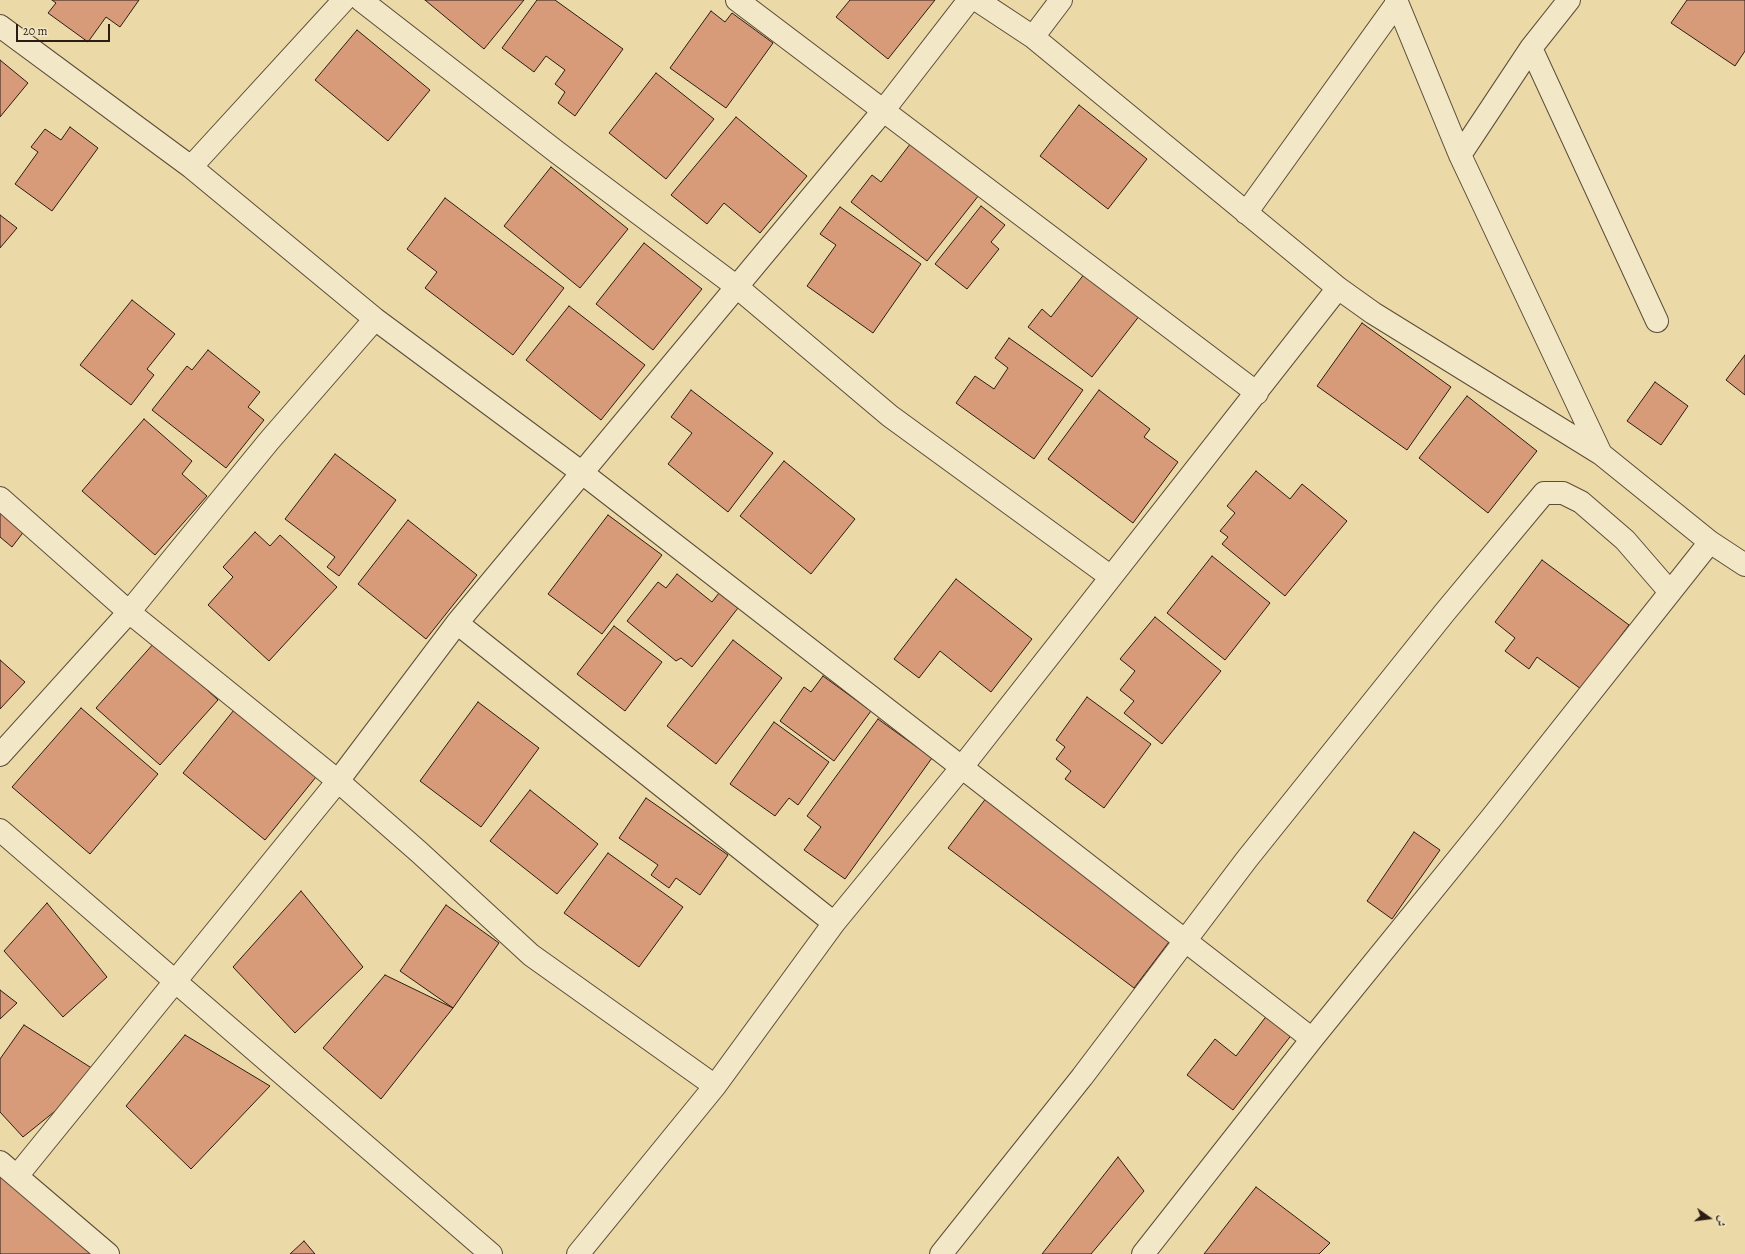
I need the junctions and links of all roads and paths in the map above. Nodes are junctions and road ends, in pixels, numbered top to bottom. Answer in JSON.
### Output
{"nodes":[{"id":1,"x":344,"y":0,"type":"edge"},
{"id":2,"x":360,"y":0,"type":"edge"},
{"id":3,"x":737,"y":0,"type":"edge"},
{"id":4,"x":969,"y":0,"type":"edge"},
{"id":5,"x":977,"y":0,"type":"edge"},
{"id":6,"x":1061,"y":0,"type":"edge"},
{"id":7,"x":1569,"y":0,"type":"edge"},
{"id":8,"x":1396,"y":1,"type":"edge"},
{"id":9,"x":0,"y":26,"type":"edge"},
{"id":10,"x":1032,"y":37,"type":"junction"},
{"id":11,"x":1531,"y":48,"type":"junction"},
{"id":12,"x":883,"y":111,"type":"junction"},
{"id":13,"x":1460,"y":154,"type":"junction"},
{"id":14,"x":191,"y":167,"type":"junction"},
{"id":15,"x":1246,"y":212,"type":"junction"},
{"id":16,"x":737,"y":287,"type":"junction"},
{"id":17,"x":1338,"y":288,"type":"junction"},
{"id":18,"x":375,"y":319,"type":"junction"},
{"id":19,"x":1657,"y":321,"type":"dead end"},
{"id":20,"x":1257,"y":393,"type":"junction"},
{"id":21,"x":1601,"y":454,"type":"junction"},
{"id":22,"x":581,"y":472,"type":"junction"},
{"id":23,"x":0,"y":498,"type":"edge"},
{"id":24,"x":1710,"y":542,"type":"junction"},
{"id":25,"x":1745,"y":565,"type":"edge"},
{"id":26,"x":1111,"y":577,"type":"junction"},
{"id":27,"x":1670,"y":592,"type":"junction"},
{"id":28,"x":129,"y":612,"type":"junction"},
{"id":29,"x":457,"y":623,"type":"junction"},
{"id":30,"x":0,"y":755,"type":"edge"},
{"id":31,"x":962,"y":768,"type":"junction"},
{"id":32,"x":338,"y":781,"type":"junction"},
{"id":33,"x":0,"y":830,"type":"edge"},
{"id":34,"x":834,"y":923,"type":"junction"},
{"id":35,"x":1186,"y":941,"type":"junction"},
{"id":36,"x":176,"y":982,"type":"junction"},
{"id":37,"x":1312,"y":1039,"type":"junction"},
{"id":38,"x":715,"y":1086,"type":"junction"},
{"id":39,"x":0,"y":1162,"type":"edge"},
{"id":40,"x":17,"y":1176,"type":"junction"},
{"id":41,"x":108,"y":1254,"type":"edge"},
{"id":42,"x":491,"y":1254,"type":"edge"},
{"id":43,"x":578,"y":1254,"type":"edge"},
{"id":44,"x":941,"y":1254,"type":"edge"},
{"id":45,"x":1143,"y":1254,"type":"edge"}],
"edges":[{"from":1,"to":14,"type":"street"},
{"from":2,"to":16,"type":"street"},
{"from":3,"to":12,"type":"street"},
{"from":4,"to":12,"type":"street"},
{"from":5,"to":10,"type":"street"},
{"from":6,"to":10,"type":"street"},
{"from":7,"to":11,"type":"street"},
{"from":8,"to":13,"type":"street"},
{"from":8,"to":15,"type":"street"},
{"from":9,"to":14,"type":"street"},
{"from":10,"to":15,"type":"street"},
{"from":11,"to":13,"type":"street"},
{"from":11,"to":19,"type":"street"},
{"from":12,"to":16,"type":"street"},
{"from":12,"to":20,"type":"street"},
{"from":13,"to":21,"type":"street"},
{"from":14,"to":18,"type":"street"},
{"from":15,"to":17,"type":"street"},
{"from":16,"to":22,"type":"street"},
{"from":16,"to":26,"type":"street"},
{"from":17,"to":20,"type":"street"},
{"from":17,"to":21,"type":"street"},
{"from":18,"to":22,"type":"street"},
{"from":18,"to":28,"type":"street"},
{"from":20,"to":26,"type":"street"},
{"from":21,"to":24,"type":"street"},
{"from":22,"to":29,"type":"street"},
{"from":22,"to":31,"type":"street"},
{"from":23,"to":28,"type":"street"},
{"from":24,"to":25,"type":"street"},
{"from":24,"to":27,"type":"street"},
{"from":26,"to":31,"type":"street"},
{"from":27,"to":35,"type":"street"},
{"from":27,"to":37,"type":"street"},
{"from":28,"to":30,"type":"street"},
{"from":28,"to":32,"type":"street"},
{"from":29,"to":32,"type":"street"},
{"from":29,"to":34,"type":"street"},
{"from":31,"to":34,"type":"street"},
{"from":31,"to":35,"type":"street"},
{"from":32,"to":36,"type":"street"},
{"from":32,"to":38,"type":"street"},
{"from":33,"to":36,"type":"street"},
{"from":34,"to":38,"type":"street"},
{"from":35,"to":37,"type":"street"},
{"from":35,"to":44,"type":"street"},
{"from":36,"to":40,"type":"street"},
{"from":36,"to":42,"type":"street"},
{"from":37,"to":45,"type":"street"},
{"from":38,"to":43,"type":"street"},
{"from":39,"to":40,"type":"street"},
{"from":40,"to":41,"type":"street"}]}
